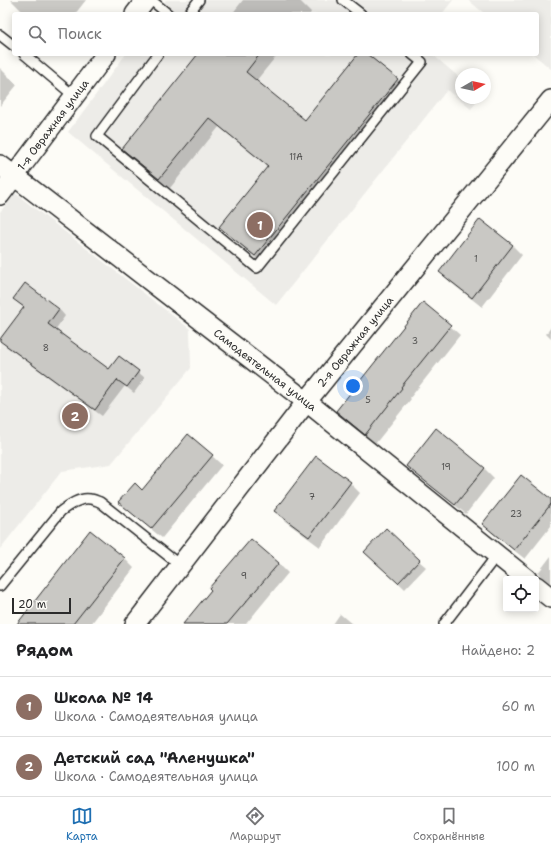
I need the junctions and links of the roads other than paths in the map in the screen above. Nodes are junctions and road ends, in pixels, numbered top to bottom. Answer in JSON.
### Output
{"nodes":[{"id":1,"x":146,"y":0,"type":"edge"},
{"id":2,"x":151,"y":0,"type":"edge"},
{"id":3,"x":199,"y":0,"type":"edge"},
{"id":4,"x":344,"y":0,"type":"edge"},
{"id":5,"x":137,"y":12,"type":"edge"},
{"id":6,"x":166,"y":12,"type":"edge"},
{"id":7,"x":190,"y":12,"type":"edge"},
{"id":8,"x":359,"y":12,"type":"edge"},
{"id":9,"x":0,"y":35,"type":"edge"},
{"id":10,"x":12,"y":44,"type":"edge"},
{"id":11,"x":26,"y":56,"type":"edge"},
{"id":12,"x":104,"y":56,"type":"edge"},
{"id":13,"x":157,"y":56,"type":"edge"},
{"id":14,"x":414,"y":56,"type":"edge"},
{"id":15,"x":74,"y":96,"type":"junction"},
{"id":16,"x":551,"y":100,"type":"edge"},
{"id":17,"x":7,"y":171,"type":"edge"},
{"id":18,"x":0,"y":195,"type":"edge"},
{"id":19,"x":307,"y":402,"type":"junction"},
{"id":20,"x":497,"y":554,"type":"junction"},
{"id":21,"x":181,"y":566,"type":"junction"},
{"id":22,"x":523,"y":576,"type":"edge"},
{"id":23,"x":0,"y":586,"type":"edge"},
{"id":24,"x":539,"y":588,"type":"edge"},
{"id":25,"x":551,"y":598,"type":"edge"},
{"id":26,"x":135,"y":624,"type":"edge"},
{"id":27,"x":444,"y":624,"type":"edge"}],
"edges":[{"from":1,"to":5,"type":"street"},
{"from":2,"to":6,"type":"lane"},
{"from":3,"to":7,"type":"lane"},
{"from":4,"to":8,"type":"lane"},
{"from":9,"to":10,"type":"lane"},
{"from":11,"to":15,"type":"lane"},
{"from":12,"to":15,"type":"street","name":"1-я Овражная улица"},
{"from":13,"to":14,"type":"lane"},
{"from":15,"to":17,"type":"street","name":"1-я Овражная улица"},
{"from":16,"to":19,"type":"street","name":"2-я Овражная улица"},
{"from":17,"to":18,"type":"street","name":"1-я Овражная улица"},
{"from":17,"to":19,"type":"street","name":"Самодеятельная улица"},
{"from":19,"to":20,"type":"street","name":"Самодеятельная улица"},
{"from":19,"to":21,"type":"street","name":"2-я Овражная улица"},
{"from":20,"to":22,"type":"street","name":"Самодеятельная улица"},
{"from":20,"to":27,"type":"lane"},
{"from":21,"to":23,"type":"lane"},
{"from":21,"to":26,"type":"street","name":"2-я Овражная улица"},
{"from":24,"to":25,"type":"street"}]}
